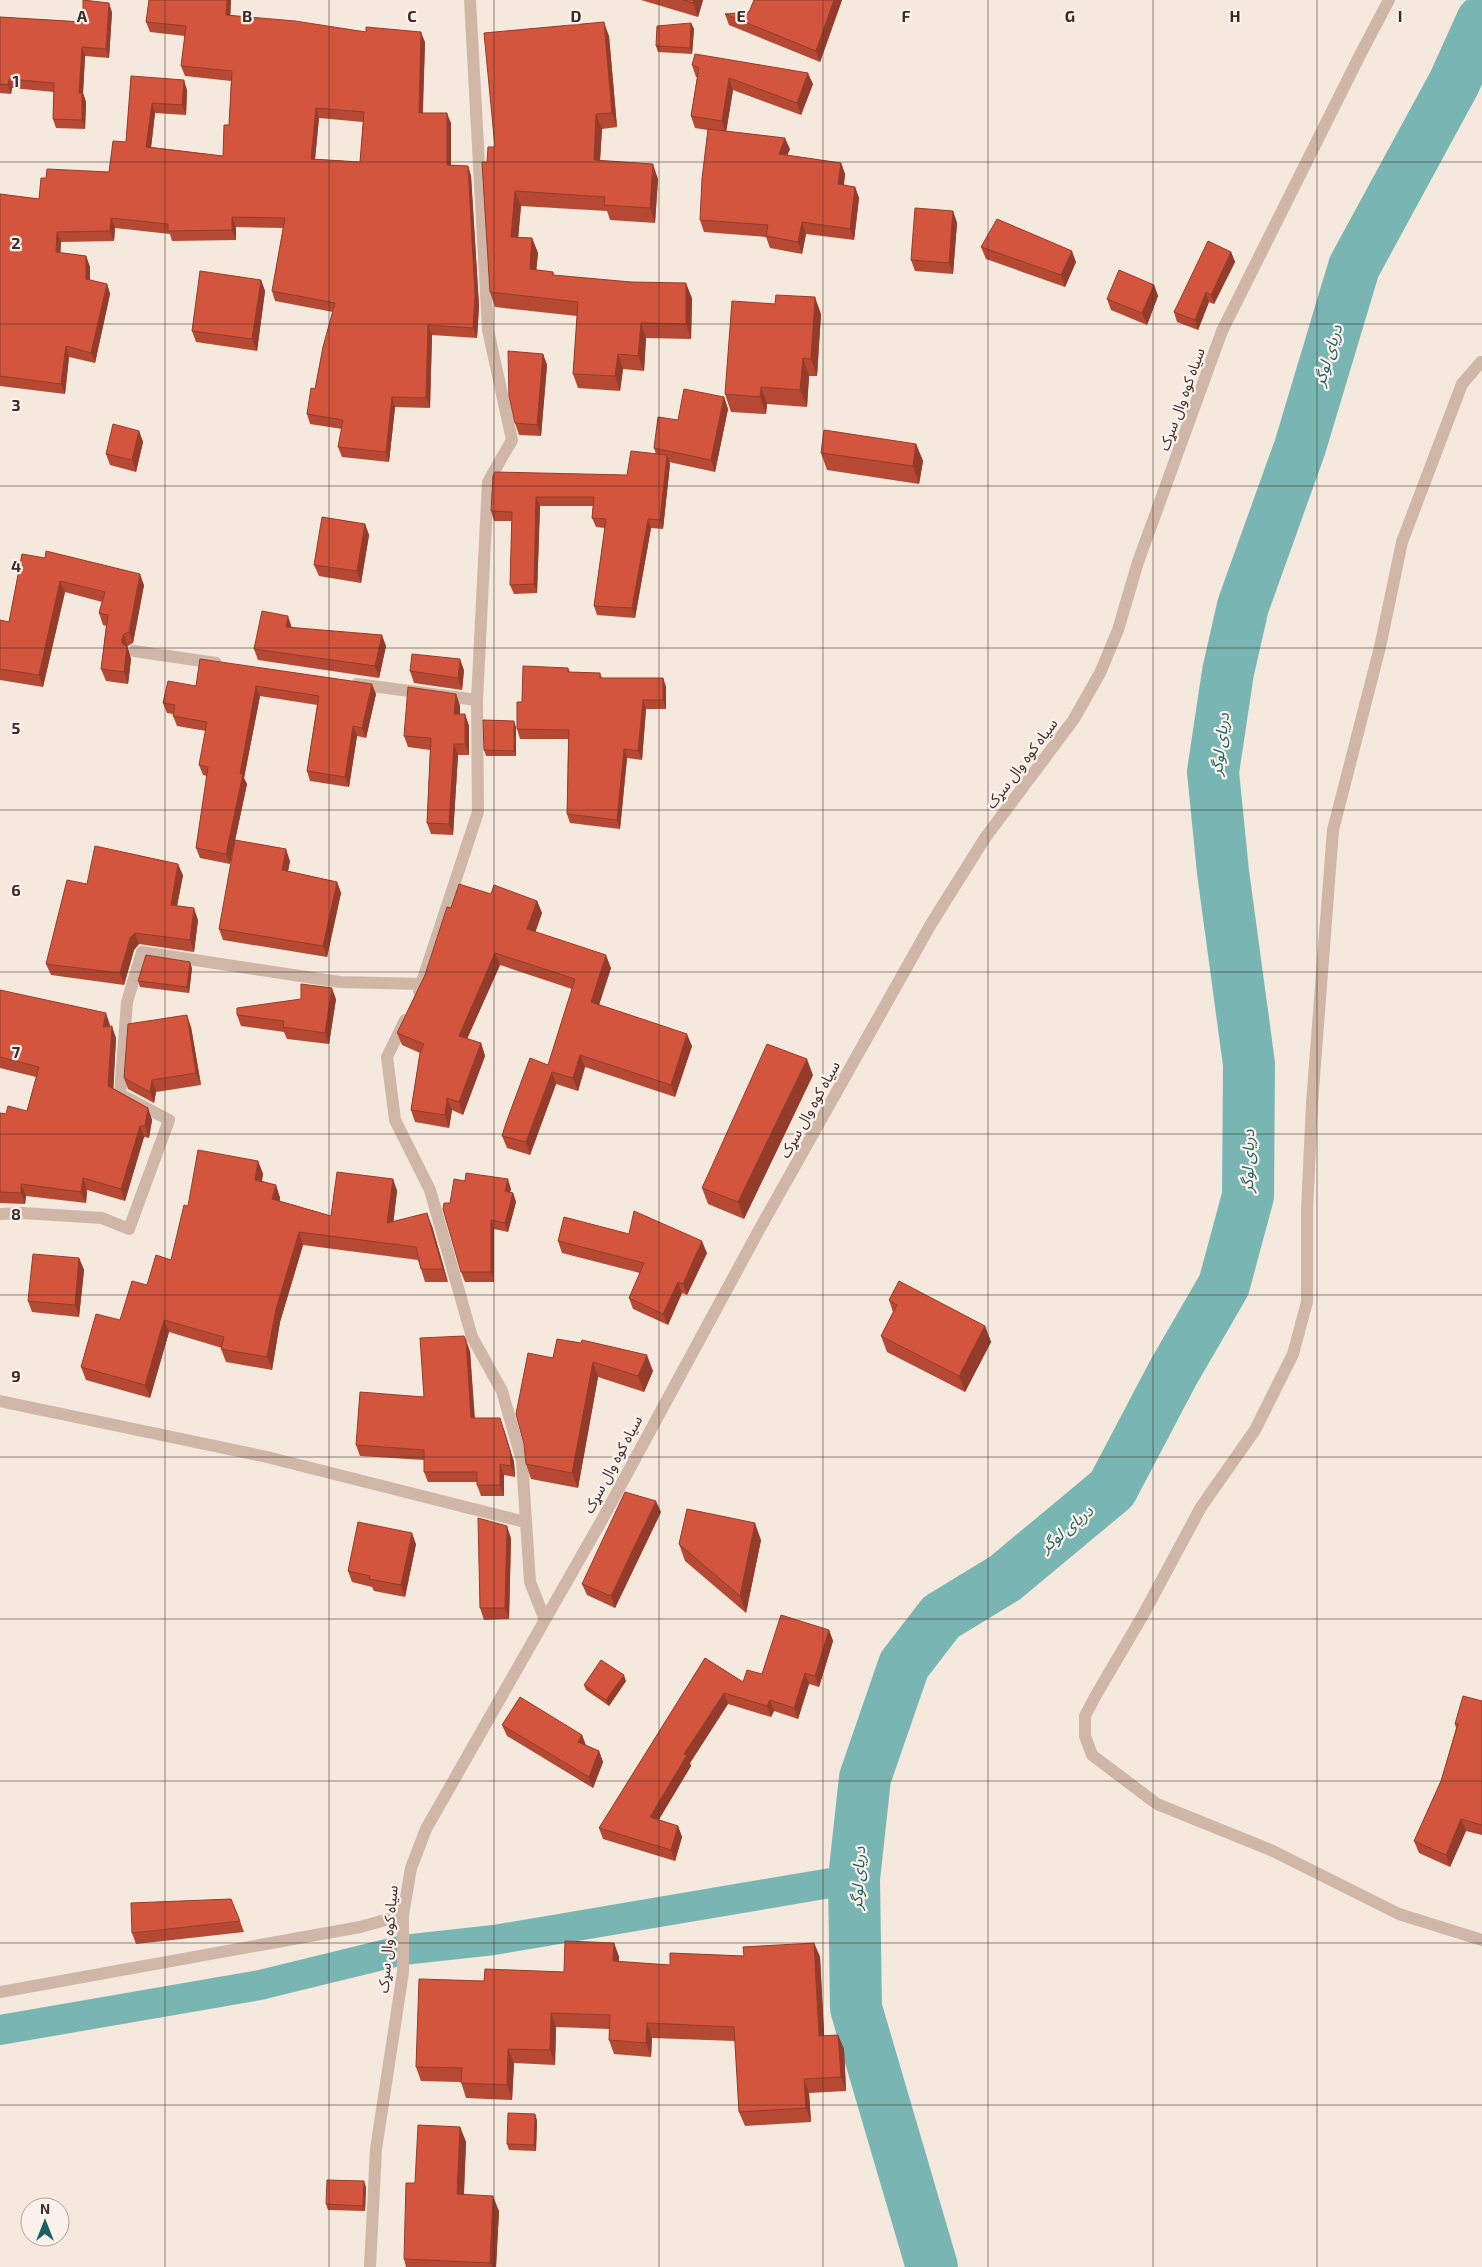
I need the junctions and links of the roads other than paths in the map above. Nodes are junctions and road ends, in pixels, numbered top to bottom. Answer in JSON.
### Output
{"nodes":[{"id":1,"x":470,"y":0,"type":"edge"},
{"id":2,"x":1390,"y":0,"type":"edge"},
{"id":3,"x":1481,"y":362,"type":"edge"},
{"id":4,"x":134,"y":651,"type":"dead end"},
{"id":5,"x":232,"y":665,"type":"edge"},
{"id":6,"x":341,"y":681,"type":"edge"},
{"id":7,"x":477,"y":700,"type":"junction"},
{"id":8,"x":422,"y":984,"type":"junction"},
{"id":9,"x":0,"y":1214,"type":"edge"},
{"id":10,"x":0,"y":1401,"type":"edge"},
{"id":11,"x":525,"y":1522,"type":"junction"},
{"id":12,"x":545,"y":1620,"type":"junction"},
{"id":13,"x":403,"y":1915,"type":"junction"},
{"id":14,"x":1482,"y":1940,"type":"edge"},
{"id":15,"x":0,"y":1992,"type":"edge"},
{"id":16,"x":370,"y":2267,"type":"edge"}],
"edges":[{"from":1,"to":7,"type":"street"},
{"from":2,"to":12,"type":"street","name":"سیاه کوه وال سړک"},
{"from":3,"to":14,"type":"street"},
{"from":4,"to":5,"type":"street"},
{"from":6,"to":7,"type":"street"},
{"from":7,"to":8,"type":"street"},
{"from":8,"to":9,"type":"street"},
{"from":8,"to":11,"type":"street"},
{"from":10,"to":11,"type":"street"},
{"from":11,"to":12,"type":"street"},
{"from":12,"to":13,"type":"street","name":"سیاه کوه وال سړک"},
{"from":13,"to":15,"type":"street"},
{"from":13,"to":16,"type":"street","name":"سیاه کوه وال سړک"}]}
